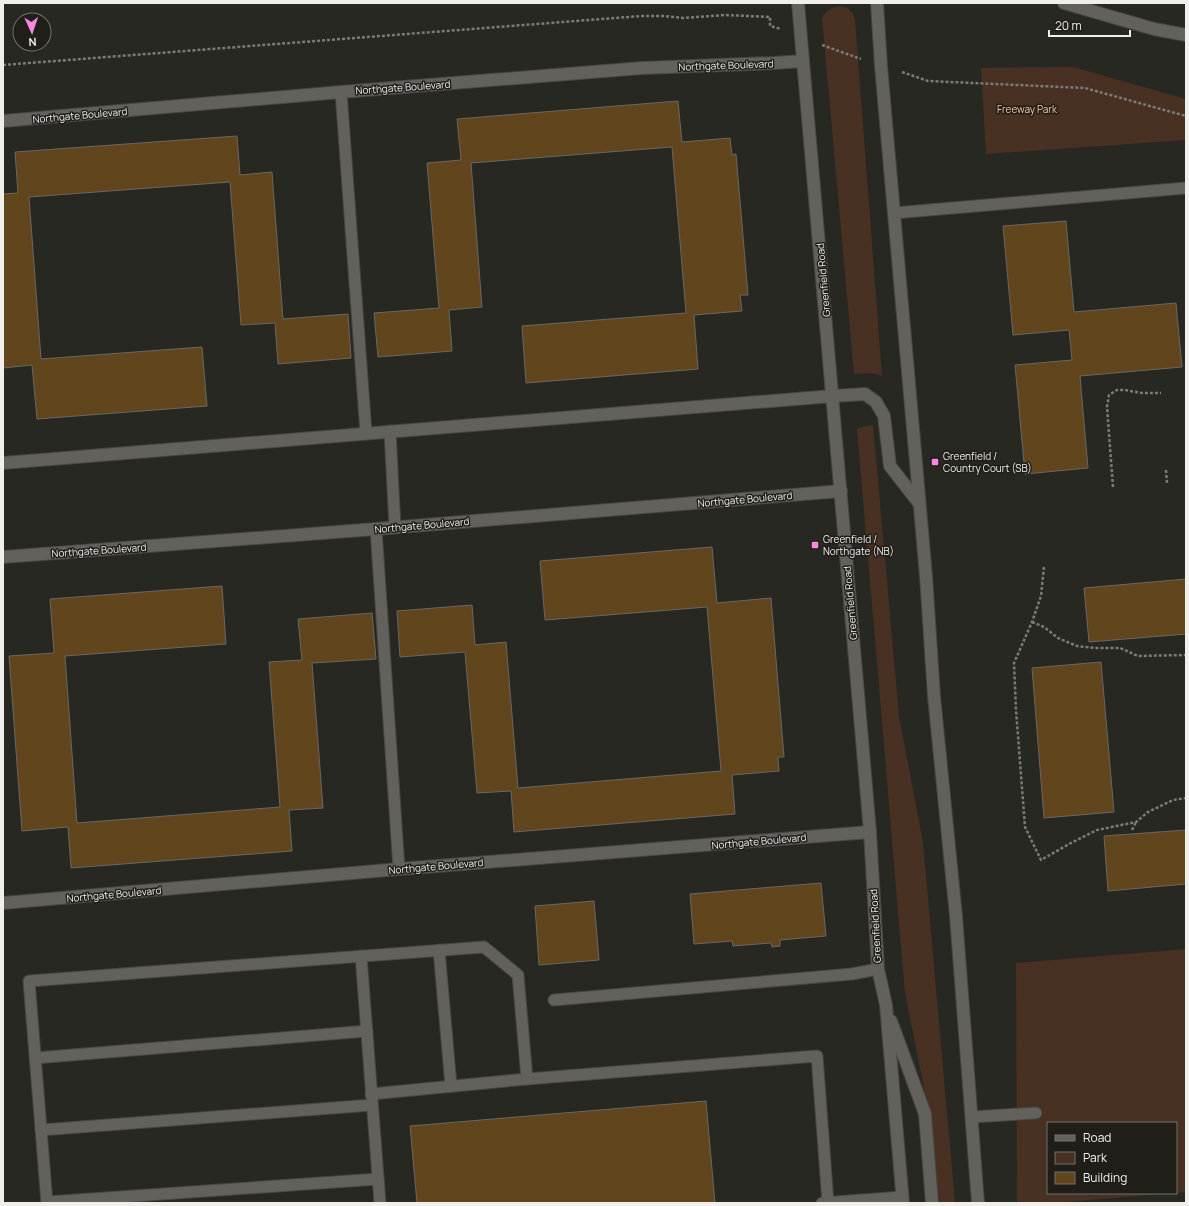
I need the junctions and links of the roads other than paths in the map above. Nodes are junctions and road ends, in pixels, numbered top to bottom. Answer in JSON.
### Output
{"nodes":[{"id":1,"x":798,"y":3,"type":"edge"},
{"id":2,"x":877,"y":3,"type":"edge"},
{"id":3,"x":1064,"y":3,"type":"edge"},
{"id":4,"x":1186,"y":35,"type":"edge"},
{"id":5,"x":803,"y":61,"type":"junction"},
{"id":6,"x":342,"y":92,"type":"junction"},
{"id":7,"x":3,"y":121,"type":"edge"},
{"id":8,"x":1186,"y":188,"type":"edge"},
{"id":9,"x":894,"y":213,"type":"junction"},
{"id":10,"x":833,"y":396,"type":"junction"},
{"id":11,"x":390,"y":431,"type":"junction"},
{"id":12,"x":366,"y":433,"type":"junction"},
{"id":13,"x":3,"y":463,"type":"edge"},
{"id":14,"x":841,"y":491,"type":"junction"},
{"id":15,"x":919,"y":503,"type":"junction"},
{"id":16,"x":395,"y":527,"type":"junction"},
{"id":17,"x":376,"y":529,"type":"junction"},
{"id":18,"x":3,"y":557,"type":"edge"},
{"id":19,"x":870,"y":832,"type":"junction"},
{"id":20,"x":399,"y":869,"type":"junction"},
{"id":21,"x":3,"y":903,"type":"edge"},
{"id":22,"x":439,"y":950,"type":"junction"},
{"id":23,"x":361,"y":956,"type":"junction"},
{"id":24,"x":878,"y":969,"type":"junction"},
{"id":25,"x":554,"y":1000,"type":"dead end"},
{"id":26,"x":886,"y":1005,"type":"junction"},
{"id":27,"x":367,"y":1031,"type":"junction"},
{"id":28,"x":35,"y":1058,"type":"junction"},
{"id":29,"x":527,"y":1079,"type":"junction"},
{"id":30,"x":451,"y":1086,"type":"junction"},
{"id":31,"x":371,"y":1094,"type":"junction"},
{"id":32,"x":372,"y":1105,"type":"junction"},
{"id":33,"x":1036,"y":1113,"type":"dead end"},
{"id":34,"x":972,"y":1117,"type":"junction"},
{"id":35,"x":41,"y":1130,"type":"junction"},
{"id":36,"x":378,"y":1179,"type":"junction"},
{"id":37,"x":902,"y":1200,"type":"edge"},
{"id":38,"x":47,"y":1203,"type":"edge"},
{"id":39,"x":380,"y":1203,"type":"edge"},
{"id":40,"x":822,"y":1203,"type":"edge"},
{"id":41,"x":828,"y":1203,"type":"edge"},
{"id":42,"x":932,"y":1203,"type":"edge"},
{"id":43,"x":978,"y":1203,"type":"edge"}],
"edges":[{"from":1,"to":5,"type":"street","name":"Greenfield Road"},
{"from":2,"to":9,"type":"street"},
{"from":3,"to":4,"type":"street"},
{"from":5,"to":6,"type":"street","name":"Northgate Boulevard"},
{"from":5,"to":10,"type":"street","name":"Greenfield Road"},
{"from":6,"to":7,"type":"street","name":"Northgate Boulevard"},
{"from":6,"to":12,"type":"lane"},
{"from":8,"to":9,"type":"lane"},
{"from":9,"to":15,"type":"street"},
{"from":10,"to":11,"type":"street"},
{"from":10,"to":14,"type":"street","name":"Greenfield Road"},
{"from":10,"to":15,"type":"street"},
{"from":11,"to":12,"type":"street"},
{"from":11,"to":16,"type":"lane"},
{"from":12,"to":13,"type":"street"},
{"from":14,"to":16,"type":"street","name":"Northgate Boulevard"},
{"from":14,"to":19,"type":"street","name":"Greenfield Road"},
{"from":15,"to":34,"type":"street"},
{"from":16,"to":17,"type":"street","name":"Northgate Boulevard"},
{"from":17,"to":18,"type":"street","name":"Northgate Boulevard"},
{"from":17,"to":20,"type":"lane"},
{"from":19,"to":20,"type":"street","name":"Northgate Boulevard"},
{"from":19,"to":24,"type":"street","name":"Greenfield Road"},
{"from":20,"to":21,"type":"street","name":"Northgate Boulevard"},
{"from":22,"to":23,"type":"lane"},
{"from":22,"to":29,"type":"lane"},
{"from":22,"to":30,"type":"lane"},
{"from":23,"to":27,"type":"lane"},
{"from":23,"to":28,"type":"lane"},
{"from":24,"to":25,"type":"lane"},
{"from":24,"to":26,"type":"street","name":"Greenfield Road"},
{"from":26,"to":37,"type":"street","name":"Greenfield Road"},
{"from":26,"to":42,"type":"street"},
{"from":27,"to":28,"type":"lane"},
{"from":27,"to":31,"type":"lane"},
{"from":28,"to":35,"type":"lane"},
{"from":29,"to":30,"type":"lane"},
{"from":29,"to":41,"type":"lane"},
{"from":30,"to":31,"type":"lane"},
{"from":31,"to":32,"type":"lane"},
{"from":32,"to":35,"type":"lane"},
{"from":32,"to":36,"type":"lane"},
{"from":33,"to":34,"type":"lane"},
{"from":34,"to":43,"type":"street"},
{"from":35,"to":38,"type":"lane"},
{"from":36,"to":38,"type":"lane"},
{"from":36,"to":39,"type":"lane"},
{"from":37,"to":41,"type":"lane"},
{"from":40,"to":41,"type":"lane"}]}
